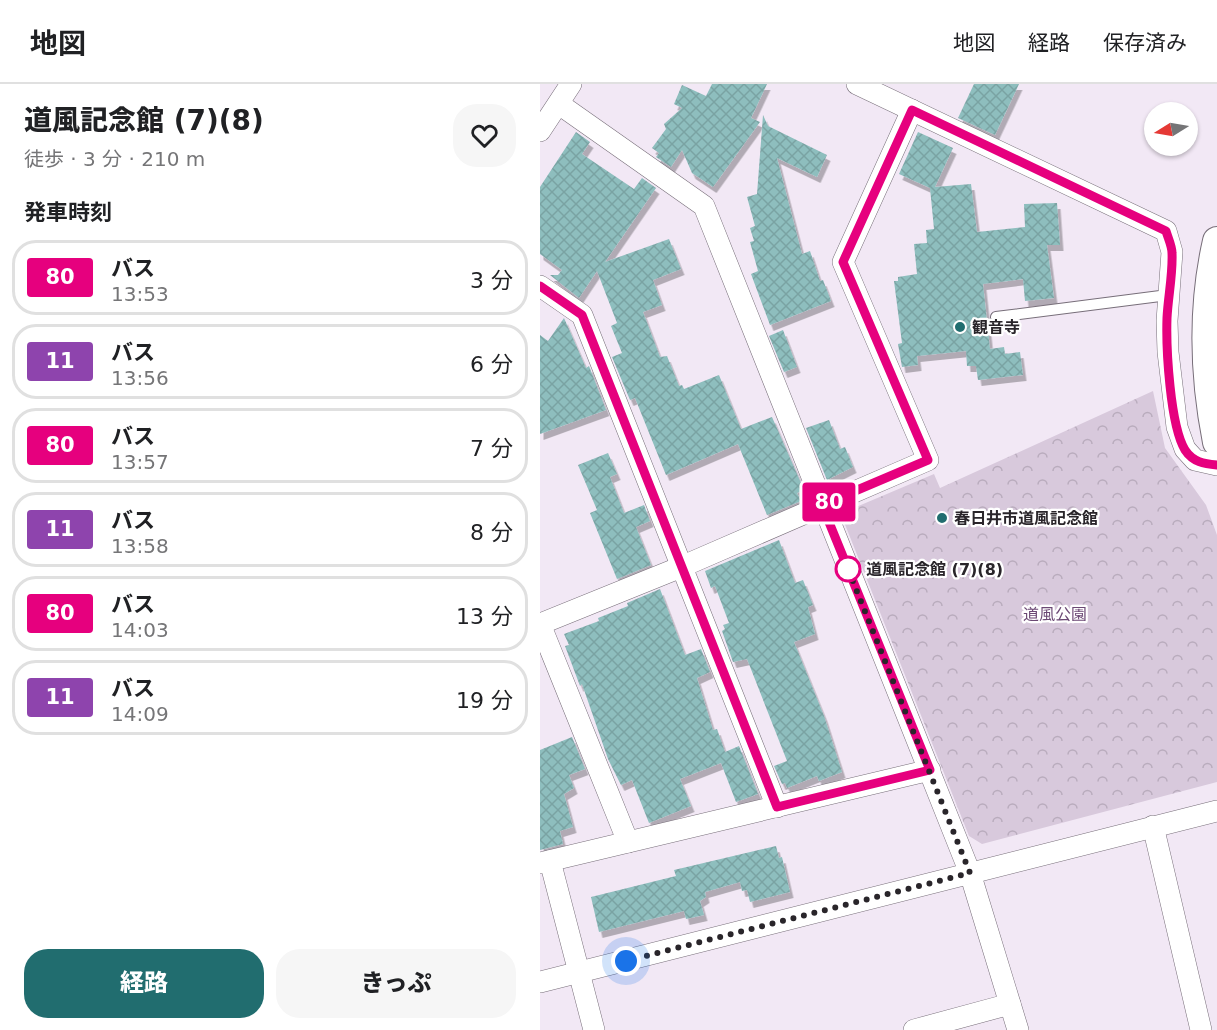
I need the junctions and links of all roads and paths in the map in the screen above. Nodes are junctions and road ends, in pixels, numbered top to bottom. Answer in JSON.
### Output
{"nodes":[{"id":1,"x":572,"y":84,"type":"edge"},
{"id":2,"x":857,"y":84,"type":"edge"},
{"id":3,"x":558,"y":104,"type":"junction"},
{"id":4,"x":912,"y":110,"type":"junction"},
{"id":5,"x":540,"y":131,"type":"edge"},
{"id":6,"x":1217,"y":241,"type":"edge"},
{"id":7,"x":540,"y":286,"type":"edge"},
{"id":8,"x":1168,"y":296,"type":"junction"},
{"id":9,"x":996,"y":317,"type":"dead end"},
{"id":10,"x":1217,"y":442,"type":"edge"},
{"id":11,"x":1217,"y":465,"type":"edge"},
{"id":12,"x":822,"y":505,"type":"junction"},
{"id":13,"x":681,"y":567,"type":"junction"},
{"id":14,"x":540,"y":624,"type":"edge"},
{"id":15,"x":930,"y":770,"type":"junction"},
{"id":16,"x":777,"y":807,"type":"junction"},
{"id":17,"x":1217,"y":811,"type":"edge"},
{"id":18,"x":1153,"y":826,"type":"junction"},
{"id":19,"x":628,"y":842,"type":"junction"},
{"id":20,"x":545,"y":862,"type":"edge"},
{"id":21,"x":970,"y":873,"type":"junction"},
{"id":22,"x":580,"y":972,"type":"junction"},
{"id":23,"x":540,"y":982,"type":"edge"},
{"id":24,"x":1010,"y":1004,"type":"junction"},
{"id":25,"x":594,"y":1030,"type":"edge"},
{"id":26,"x":914,"y":1030,"type":"edge"},
{"id":27,"x":1018,"y":1030,"type":"edge"},
{"id":28,"x":1201,"y":1030,"type":"edge"}],
"edges":[{"from":1,"to":3,"type":"street"},
{"from":2,"to":4,"type":"street"},
{"from":3,"to":5,"type":"street"},
{"from":3,"to":12,"type":"street"},
{"from":4,"to":8,"type":"street"},
{"from":4,"to":12,"type":"street"},
{"from":6,"to":10,"type":"main road"},
{"from":7,"to":13,"type":"street"},
{"from":8,"to":9,"type":"lane"},
{"from":8,"to":11,"type":"street"},
{"from":12,"to":13,"type":"street"},
{"from":12,"to":15,"type":"street"},
{"from":13,"to":14,"type":"street"},
{"from":13,"to":16,"type":"street"},
{"from":14,"to":19,"type":"street"},
{"from":15,"to":16,"type":"street"},
{"from":15,"to":21,"type":"street"},
{"from":16,"to":19,"type":"street"},
{"from":17,"to":18,"type":"street"},
{"from":18,"to":21,"type":"street"},
{"from":18,"to":28,"type":"street"},
{"from":19,"to":20,"type":"street"},
{"from":20,"to":22,"type":"street"},
{"from":21,"to":22,"type":"street"},
{"from":21,"to":24,"type":"street"},
{"from":22,"to":23,"type":"street"},
{"from":22,"to":25,"type":"street"},
{"from":24,"to":26,"type":"street"},
{"from":24,"to":27,"type":"street"}]}
